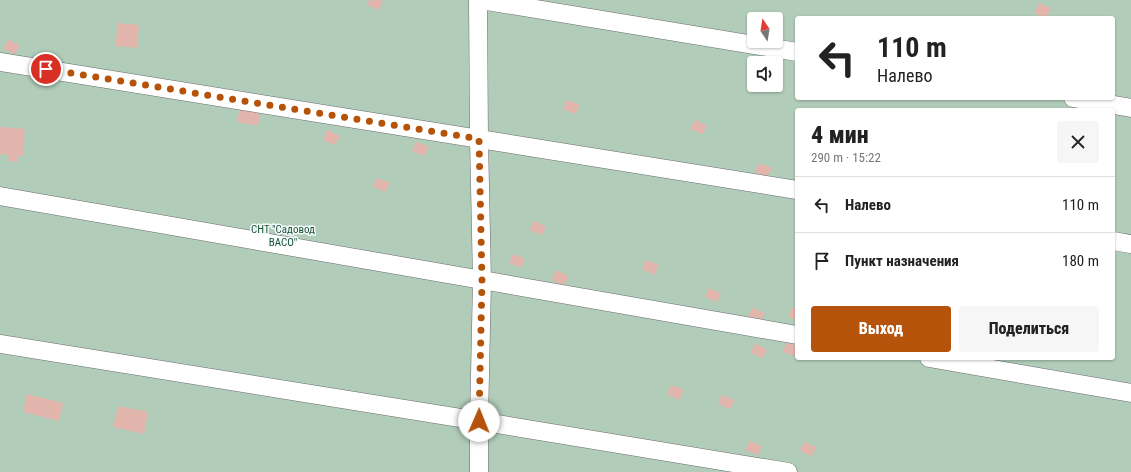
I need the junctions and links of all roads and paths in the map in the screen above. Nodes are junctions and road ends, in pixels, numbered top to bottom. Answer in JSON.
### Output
{"nodes":[{"id":1,"x":478,"y":0,"type":"edge"},
{"id":2,"x":481,"y":0,"type":"edge"},
{"id":3,"x":795,"y":52,"type":"edge"},
{"id":4,"x":0,"y":62,"type":"edge"},
{"id":5,"x":1085,"y":100,"type":"edge"},
{"id":6,"x":1131,"y":108,"type":"edge"},
{"id":7,"x":479,"y":139,"type":"junction"},
{"id":8,"x":795,"y":190,"type":"edge"},
{"id":9,"x":0,"y":196,"type":"edge"},
{"id":10,"x":1115,"y":241,"type":"edge"},
{"id":11,"x":1131,"y":244,"type":"edge"},
{"id":12,"x":482,"y":281,"type":"junction"},
{"id":13,"x":795,"y":335,"type":"edge"},
{"id":14,"x":0,"y":344,"type":"edge"},
{"id":15,"x":941,"y":360,"type":"edge"},
{"id":16,"x":1131,"y":393,"type":"edge"},
{"id":17,"x":479,"y":421,"type":"junction"},
{"id":18,"x":479,"y":472,"type":"edge"},
{"id":19,"x":788,"y":472,"type":"edge"}],
"edges":[{"from":1,"to":7,"type":"lane"},
{"from":2,"to":3,"type":"lane"},
{"from":4,"to":7,"type":"lane"},
{"from":5,"to":6,"type":"lane"},
{"from":7,"to":8,"type":"lane"},
{"from":7,"to":12,"type":"lane"},
{"from":9,"to":12,"type":"lane"},
{"from":10,"to":11,"type":"lane"},
{"from":12,"to":13,"type":"lane"},
{"from":12,"to":17,"type":"lane"},
{"from":14,"to":17,"type":"lane"},
{"from":15,"to":16,"type":"lane"},
{"from":17,"to":18,"type":"lane"},
{"from":17,"to":19,"type":"lane"}]}
